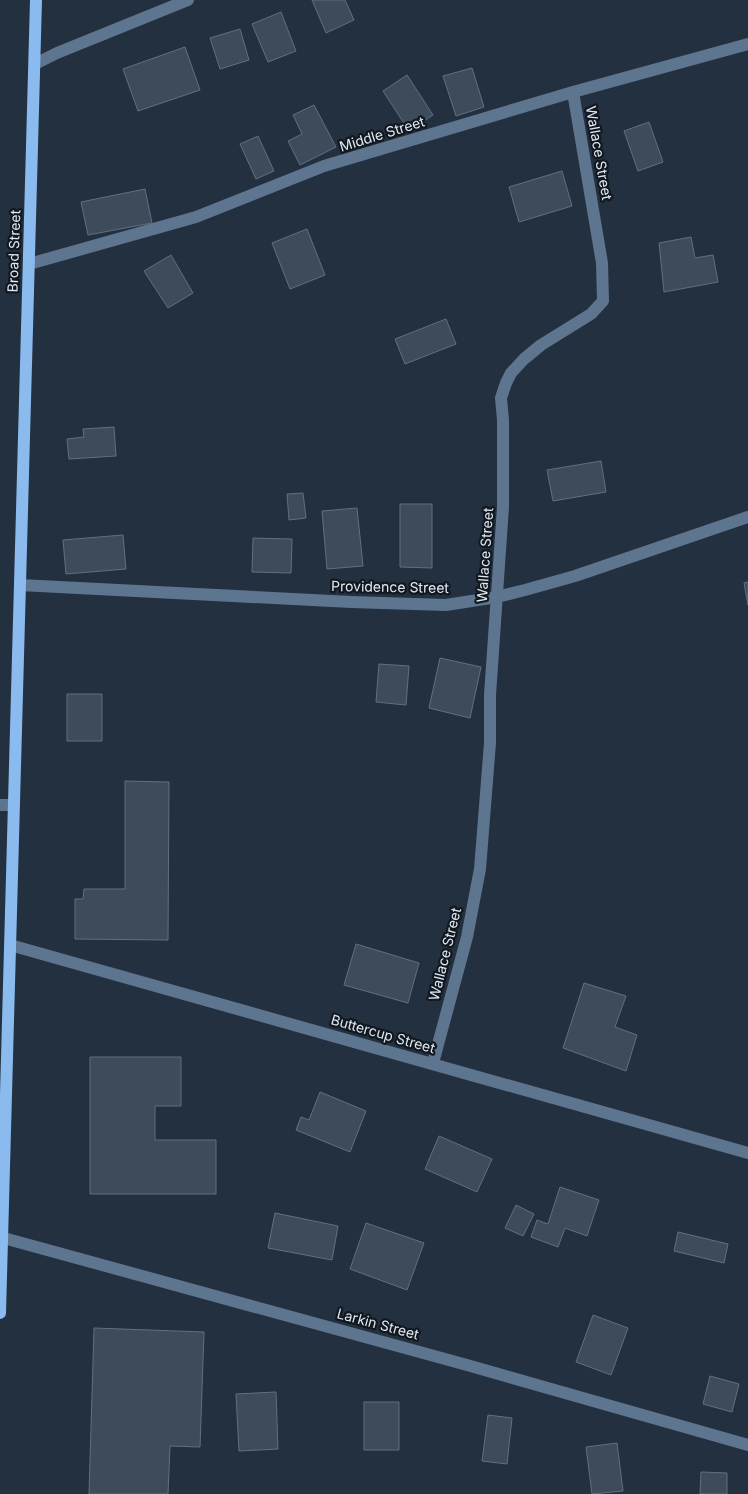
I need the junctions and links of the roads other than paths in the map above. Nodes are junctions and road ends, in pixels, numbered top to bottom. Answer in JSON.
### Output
{"nodes":[{"id":1,"x":36,"y":0,"type":"edge"},
{"id":2,"x":188,"y":0,"type":"edge"},
{"id":3,"x":748,"y":44,"type":"edge"},
{"id":4,"x":35,"y":64,"type":"junction"},
{"id":5,"x":573,"y":92,"type":"junction"},
{"id":6,"x":29,"y":264,"type":"junction"},
{"id":7,"x":748,"y":517,"type":"edge"},
{"id":8,"x":20,"y":585,"type":"junction"},
{"id":9,"x":497,"y":597,"type":"junction"},
{"id":10,"x":0,"y":805,"type":"edge"},
{"id":11,"x":14,"y":805,"type":"junction"},
{"id":12,"x":10,"y":945,"type":"junction"},
{"id":13,"x":4,"y":1004,"type":"edge"},
{"id":14,"x":434,"y":1063,"type":"junction"},
{"id":15,"x":748,"y":1152,"type":"edge"},
{"id":16,"x":1,"y":1236,"type":"edge"},
{"id":17,"x":0,"y":1313,"type":"edge"},
{"id":18,"x":748,"y":1445,"type":"edge"}],
"edges":[{"from":1,"to":4,"type":"main road","name":"Broad Street"},
{"from":2,"to":4,"type":"street"},
{"from":3,"to":5,"type":"street","name":"Middle Street"},
{"from":4,"to":6,"type":"main road","name":"Broad Street"},
{"from":5,"to":6,"type":"street","name":"Middle Street"},
{"from":5,"to":9,"type":"street","name":"Wallace Street"},
{"from":6,"to":8,"type":"main road","name":"Broad Street"},
{"from":7,"to":9,"type":"street","name":"Providence Street"},
{"from":8,"to":9,"type":"street","name":"Providence Street"},
{"from":8,"to":11,"type":"main road","name":"Broad Street"},
{"from":9,"to":14,"type":"street","name":"Wallace Street"},
{"from":10,"to":11,"type":"street"},
{"from":11,"to":12,"type":"main road","name":"Broad Street"},
{"from":12,"to":13,"type":"main road","name":"Broad Street"},
{"from":12,"to":14,"type":"street","name":"Buttercup Street"},
{"from":13,"to":16,"type":"main road","name":"Broad Street"},
{"from":14,"to":15,"type":"street","name":"Buttercup Street"},
{"from":16,"to":17,"type":"main road","name":"Broad Street"},
{"from":16,"to":18,"type":"street","name":"Larkin Street"}]}
